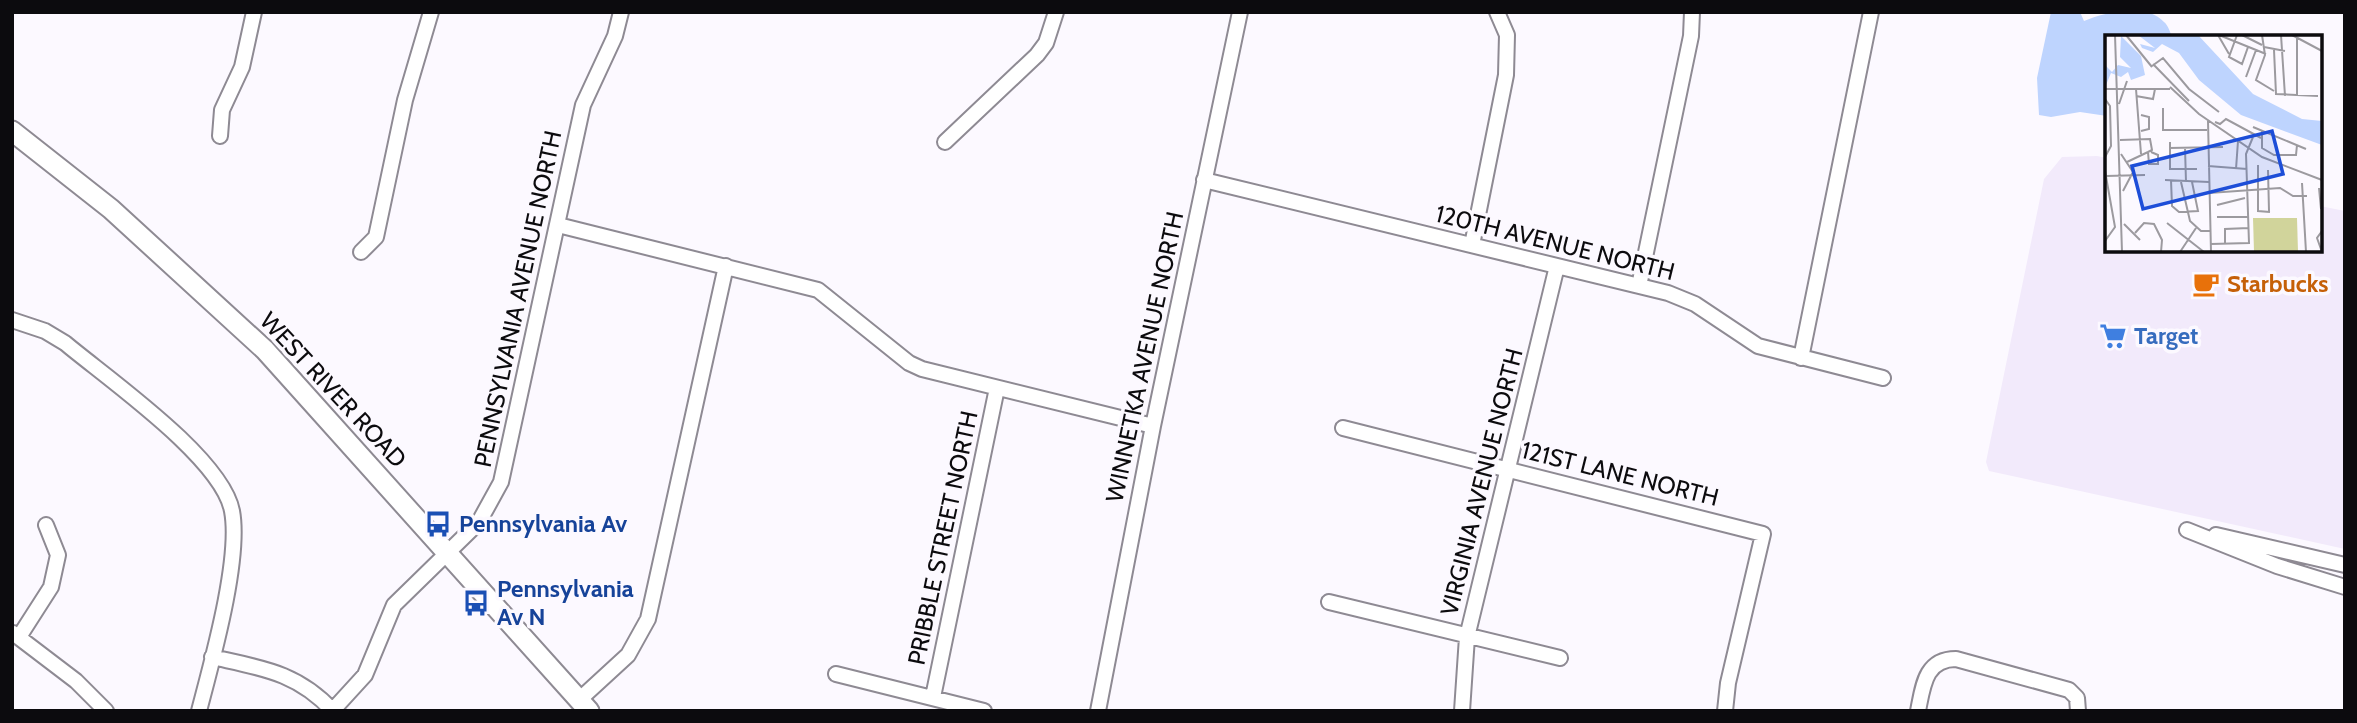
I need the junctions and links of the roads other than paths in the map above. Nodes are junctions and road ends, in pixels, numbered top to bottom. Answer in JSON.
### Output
{"nodes":[{"id":1,"x":254,"y":12,"type":"edge"},
{"id":2,"x":431,"y":12,"type":"edge"},
{"id":3,"x":621,"y":12,"type":"edge"},
{"id":4,"x":1056,"y":12,"type":"edge"},
{"id":5,"x":1240,"y":12,"type":"edge"},
{"id":6,"x":1497,"y":12,"type":"edge"},
{"id":7,"x":1692,"y":12,"type":"edge"},
{"id":8,"x":1871,"y":12,"type":"edge"},
{"id":9,"x":12,"y":131,"type":"edge"},
{"id":10,"x":220,"y":136,"type":"dead end"},
{"id":11,"x":945,"y":142,"type":"dead end"},
{"id":12,"x":1204,"y":180,"type":"junction"},
{"id":13,"x":558,"y":225,"type":"junction"},
{"id":14,"x":1472,"y":246,"type":"junction"},
{"id":15,"x":361,"y":252,"type":"dead end"},
{"id":16,"x":726,"y":266,"type":"junction"},
{"id":17,"x":1558,"y":267,"type":"junction"},
{"id":18,"x":1639,"y":286,"type":"junction"},
{"id":19,"x":12,"y":320,"type":"edge"},
{"id":20,"x":1801,"y":358,"type":"junction"},
{"id":21,"x":1883,"y":378,"type":"dead end"},
{"id":22,"x":997,"y":388,"type":"junction"},
{"id":23,"x":1153,"y":426,"type":"junction"},
{"id":24,"x":1343,"y":428,"type":"dead end"},
{"id":25,"x":1509,"y":469,"type":"junction"},
{"id":26,"x":46,"y":525,"type":"dead end"},
{"id":27,"x":448,"y":553,"type":"junction"},
{"id":28,"x":2345,"y":565,"type":"edge"},
{"id":29,"x":2345,"y":587,"type":"edge"},
{"id":30,"x":1329,"y":602,"type":"dead end"},
{"id":31,"x":16,"y":635,"type":"edge"},
{"id":32,"x":1467,"y":637,"type":"junction"},
{"id":33,"x":212,"y":657,"type":"junction"},
{"id":34,"x":1560,"y":657,"type":"dead end"},
{"id":35,"x":836,"y":674,"type":"dead end"},
{"id":36,"x":933,"y":697,"type":"junction"},
{"id":37,"x":584,"y":706,"type":"edge"},
{"id":38,"x":333,"y":710,"type":"edge"},
{"id":39,"x":106,"y":711,"type":"edge"},
{"id":40,"x":199,"y":711,"type":"edge"},
{"id":41,"x":984,"y":711,"type":"edge"},
{"id":42,"x":1098,"y":711,"type":"edge"},
{"id":43,"x":1462,"y":711,"type":"edge"},
{"id":44,"x":1724,"y":711,"type":"edge"},
{"id":45,"x":1918,"y":711,"type":"edge"},
{"id":46,"x":2078,"y":711,"type":"edge"}],
"edges":[{"from":1,"to":10,"type":"street"},
{"from":2,"to":15,"type":"street"},
{"from":3,"to":13,"type":"street","name":"PENNSYLVANIA AVENUE NORTH"},
{"from":4,"to":11,"type":"street"},
{"from":5,"to":12,"type":"street","name":"WINNETKA AVENUE NORTH"},
{"from":6,"to":14,"type":"street"},
{"from":7,"to":18,"type":"street"},
{"from":8,"to":20,"type":"street"},
{"from":9,"to":27,"type":"main road","name":"WEST RIVER ROAD"},
{"from":12,"to":14,"type":"street","name":"120TH AVENUE NORTH"},
{"from":12,"to":23,"type":"street","name":"WINNETKA AVENUE NORTH"},
{"from":13,"to":16,"type":"street"},
{"from":13,"to":27,"type":"street","name":"PENNSYLVANIA AVENUE NORTH"},
{"from":14,"to":17,"type":"street","name":"120TH AVENUE NORTH"},
{"from":16,"to":22,"type":"street"},
{"from":16,"to":37,"type":"street"},
{"from":17,"to":18,"type":"street","name":"120TH AVENUE NORTH"},
{"from":17,"to":25,"type":"street","name":"VIRGINIA AVENUE NORTH"},
{"from":18,"to":20,"type":"street","name":"120TH AVENUE NORTH"},
{"from":19,"to":33,"type":"street"},
{"from":20,"to":21,"type":"street","name":"120TH AVENUE NORTH"},
{"from":22,"to":23,"type":"street"},
{"from":22,"to":36,"type":"street","name":"PRIBBLE STREET NORTH"},
{"from":23,"to":42,"type":"street","name":"WINNETKA AVENUE NORTH"},
{"from":24,"to":25,"type":"street","name":"121ST LANE NORTH"},
{"from":25,"to":32,"type":"street","name":"VIRGINIA AVENUE NORTH"},
{"from":25,"to":44,"type":"street","name":"121ST LANE NORTH"},
{"from":26,"to":31,"type":"street"},
{"from":27,"to":37,"type":"main road","name":"WEST RIVER ROAD"},
{"from":27,"to":38,"type":"street","name":"PENNSYLVANIA AVENUE NORTH"},
{"from":28,"to":29,"type":"street"},
{"from":30,"to":32,"type":"street"},
{"from":31,"to":39,"type":"street"},
{"from":32,"to":34,"type":"street"},
{"from":32,"to":43,"type":"street","name":"VIRGINIA AVENUE NORTH"},
{"from":33,"to":38,"type":"street"},
{"from":33,"to":40,"type":"street"},
{"from":35,"to":36,"type":"street"},
{"from":36,"to":41,"type":"street"},
{"from":45,"to":46,"type":"street"}]}
